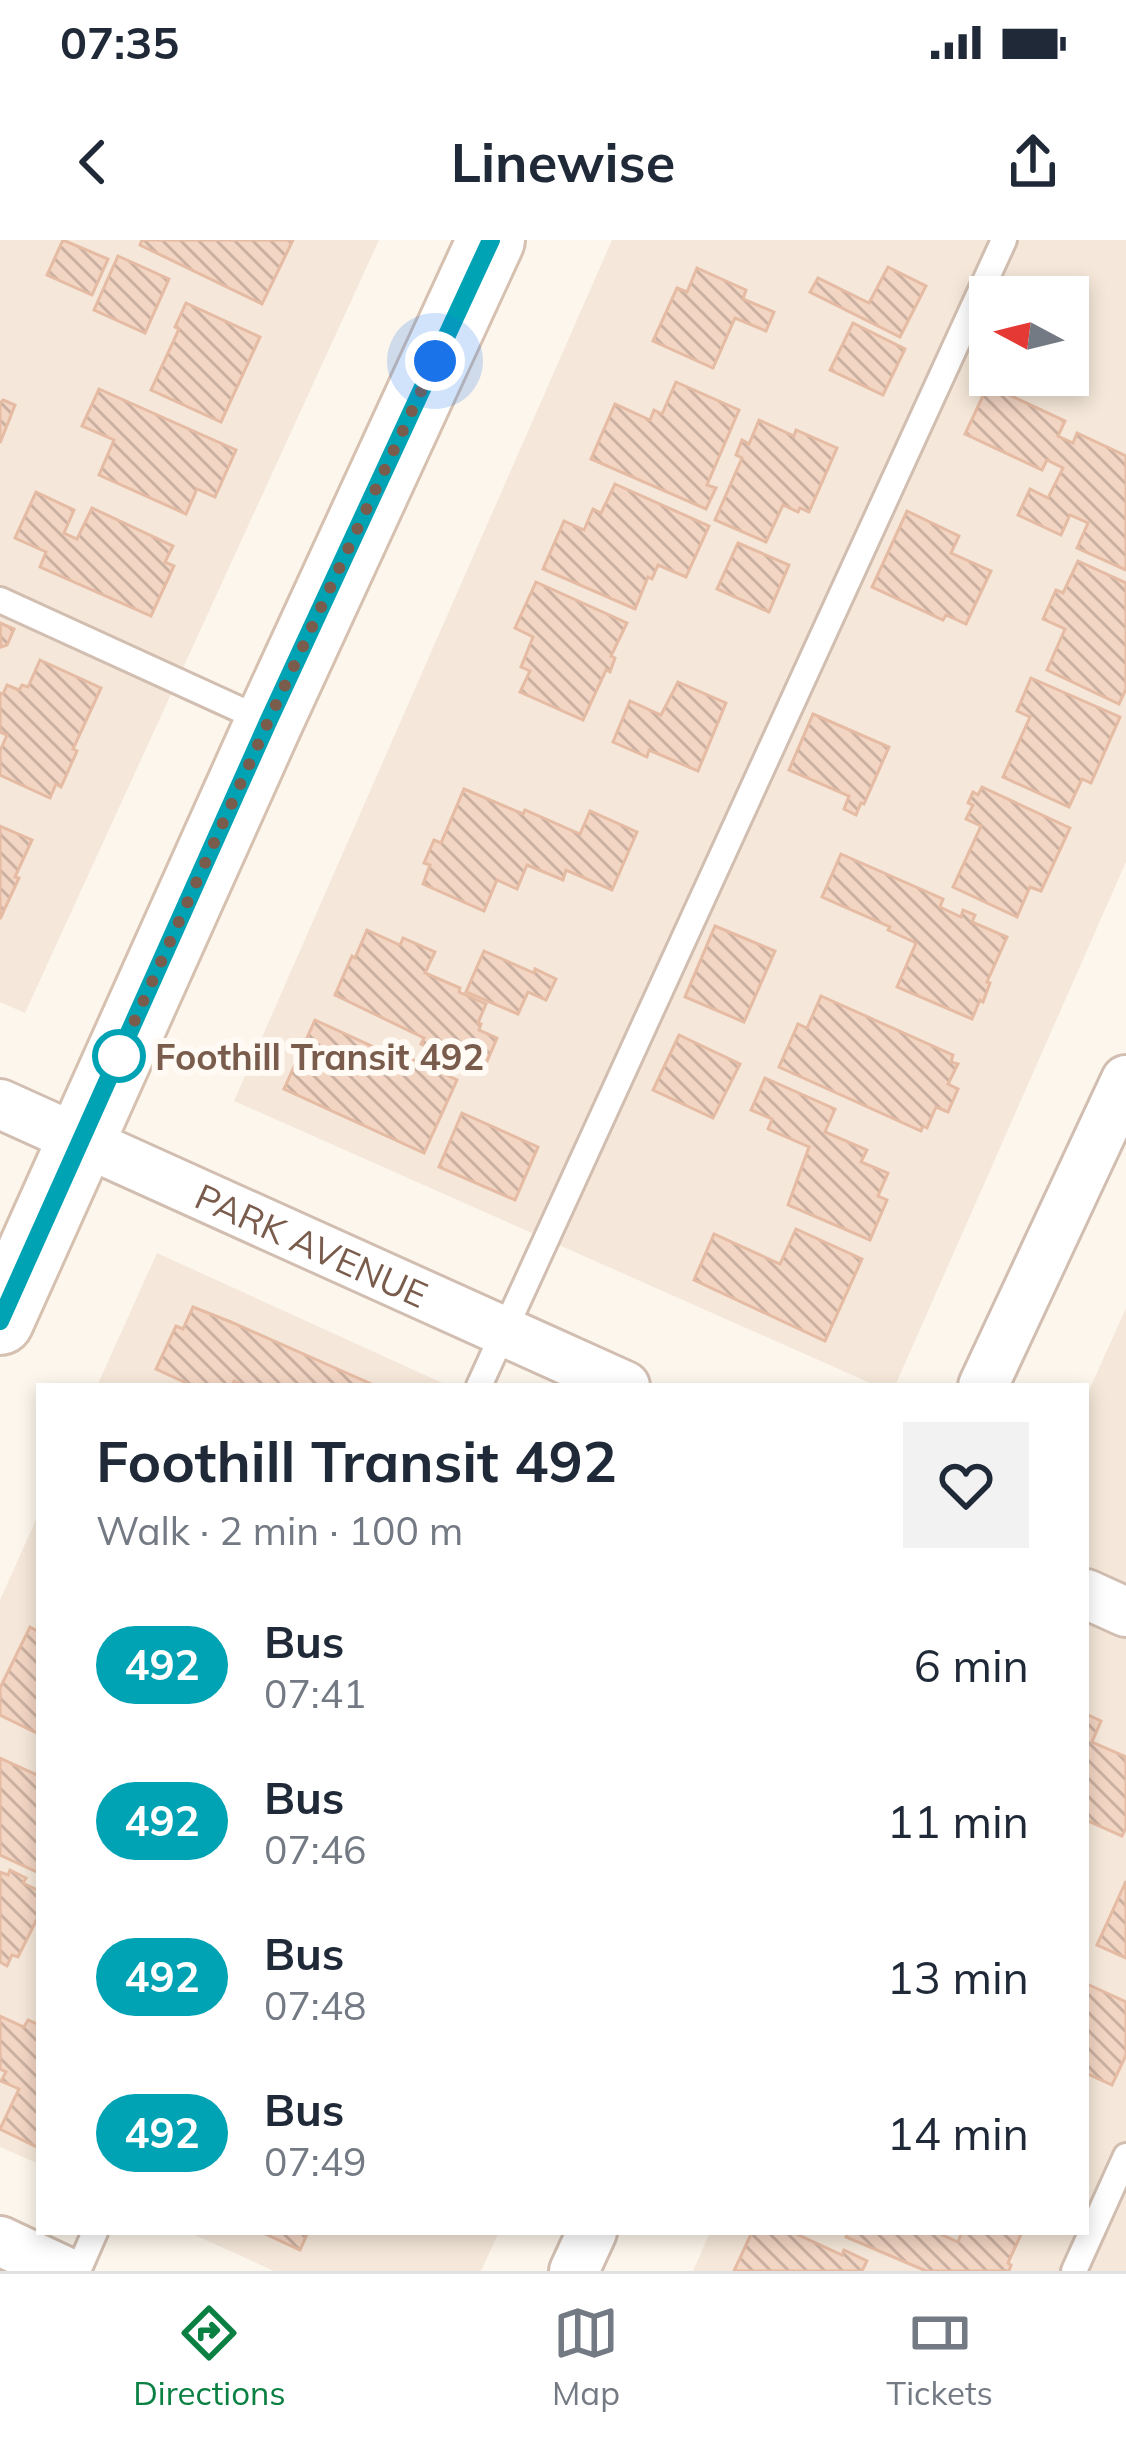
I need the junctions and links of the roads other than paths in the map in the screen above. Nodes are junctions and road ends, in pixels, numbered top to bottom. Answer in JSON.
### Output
{"nodes":[{"id":1,"x":490,"y":240,"type":"edge"},
{"id":2,"x":1004,"y":240,"type":"edge"},
{"id":3,"x":0,"y":600,"type":"edge"},
{"id":4,"x":268,"y":722,"type":"junction"},
{"id":5,"x":1126,"y":1080,"type":"edge"},
{"id":6,"x":0,"y":1104,"type":"edge"},
{"id":7,"x":81,"y":1142,"type":"junction"},
{"id":8,"x":0,"y":1321,"type":"edge"},
{"id":9,"x":504,"y":1331,"type":"junction"},
{"id":10,"x":480,"y":1383,"type":"edge"},
{"id":11,"x":618,"y":1383,"type":"edge"},
{"id":12,"x":984,"y":1383,"type":"edge"},
{"id":13,"x":1089,"y":1595,"type":"edge"},
{"id":14,"x":1126,"y":1612,"type":"edge"},
{"id":15,"x":1126,"y":2156,"type":"edge"},
{"id":16,"x":94,"y":2235,"type":"edge"},
{"id":17,"x":591,"y":2235,"type":"edge"},
{"id":18,"x":0,"y":2240,"type":"edge"},
{"id":19,"x":64,"y":2271,"type":"edge"},
{"id":20,"x":78,"y":2271,"type":"edge"},
{"id":21,"x":574,"y":2271,"type":"edge"},
{"id":22,"x":1074,"y":2271,"type":"edge"}],
"edges":[{"from":1,"to":4,"type":"main road"},
{"from":2,"to":9,"type":"lane"},
{"from":3,"to":4,"type":"lane"},
{"from":4,"to":7,"type":"main road"},
{"from":5,"to":12,"type":"street"},
{"from":6,"to":7,"type":"street","name":"PARK AVENUE"},
{"from":7,"to":8,"type":"main road"},
{"from":7,"to":9,"type":"street","name":"PARK AVENUE"},
{"from":9,"to":10,"type":"lane"},
{"from":9,"to":11,"type":"street","name":"PARK AVENUE"},
{"from":13,"to":14,"type":"street"},
{"from":15,"to":22,"type":"lane"},
{"from":16,"to":20,"type":"lane"},
{"from":17,"to":21,"type":"street"},
{"from":18,"to":19,"type":"street"}]}
